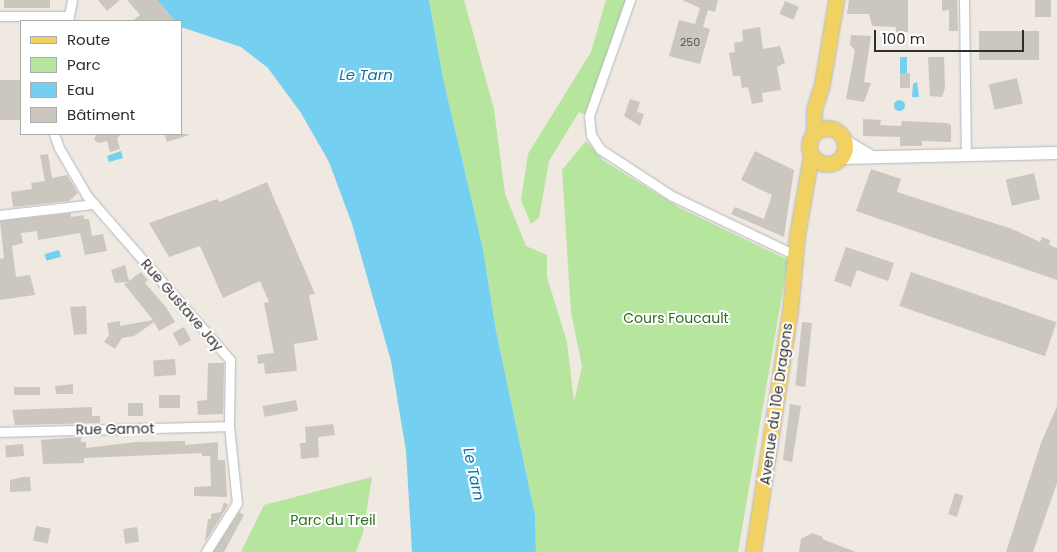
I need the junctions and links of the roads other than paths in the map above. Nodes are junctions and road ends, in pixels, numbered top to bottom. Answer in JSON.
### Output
{"nodes":[{"id":1,"x":72,"y":0,"type":"edge"},
{"id":2,"x":630,"y":0,"type":"edge"},
{"id":3,"x":836,"y":0,"type":"edge"},
{"id":4,"x":964,"y":0,"type":"edge"},
{"id":5,"x":0,"y":16,"type":"edge"},
{"id":6,"x":69,"y":19,"type":"edge"},
{"id":7,"x":818,"y":103,"type":"junction"},
{"id":8,"x":831,"y":128,"type":"junction"},
{"id":9,"x":814,"y":133,"type":"junction"},
{"id":10,"x":54,"y":135,"type":"edge"},
{"id":11,"x":845,"y":141,"type":"junction"},
{"id":12,"x":1057,"y":152,"type":"edge"},
{"id":13,"x":966,"y":155,"type":"junction"},
{"id":14,"x":811,"y":156,"type":"junction"},
{"id":15,"x":872,"y":156,"type":"junction"},
{"id":16,"x":834,"y":162,"type":"junction"},
{"id":17,"x":94,"y":204,"type":"junction"},
{"id":18,"x":0,"y":214,"type":"edge"},
{"id":19,"x":795,"y":255,"type":"junction"},
{"id":20,"x":229,"y":426,"type":"junction"},
{"id":21,"x":0,"y":432,"type":"edge"},
{"id":22,"x":206,"y":552,"type":"edge"},
{"id":23,"x":754,"y":552,"type":"edge"}],
"edges":[{"from":1,"to":6,"type":"street"},
{"from":2,"to":19,"type":"street"},
{"from":3,"to":7,"type":"main road"},
{"from":4,"to":13,"type":"street"},
{"from":5,"to":6,"type":"street"},
{"from":7,"to":8,"type":"main road"},
{"from":7,"to":9,"type":"main road"},
{"from":8,"to":9,"type":"main road"},
{"from":8,"to":11,"type":"main road"},
{"from":9,"to":14,"type":"main road"},
{"from":10,"to":17,"type":"street","name":"Rue Gustave Jay"},
{"from":11,"to":15,"type":"street"},
{"from":11,"to":16,"type":"main road"},
{"from":12,"to":13,"type":"street"},
{"from":13,"to":15,"type":"street"},
{"from":14,"to":16,"type":"main road"},
{"from":14,"to":19,"type":"main road","name":"Avenue du 10e Dragons"},
{"from":15,"to":16,"type":"street"},
{"from":16,"to":19,"type":"main road","name":"Avenue du 10e Dragons"},
{"from":17,"to":18,"type":"street"},
{"from":17,"to":20,"type":"street","name":"Rue Gustave Jay"},
{"from":19,"to":23,"type":"main road","name":"Avenue du 10e Dragons"},
{"from":20,"to":21,"type":"street","name":"Rue Gamot"},
{"from":20,"to":22,"type":"street","name":"Rue Gustave Jay"}]}
